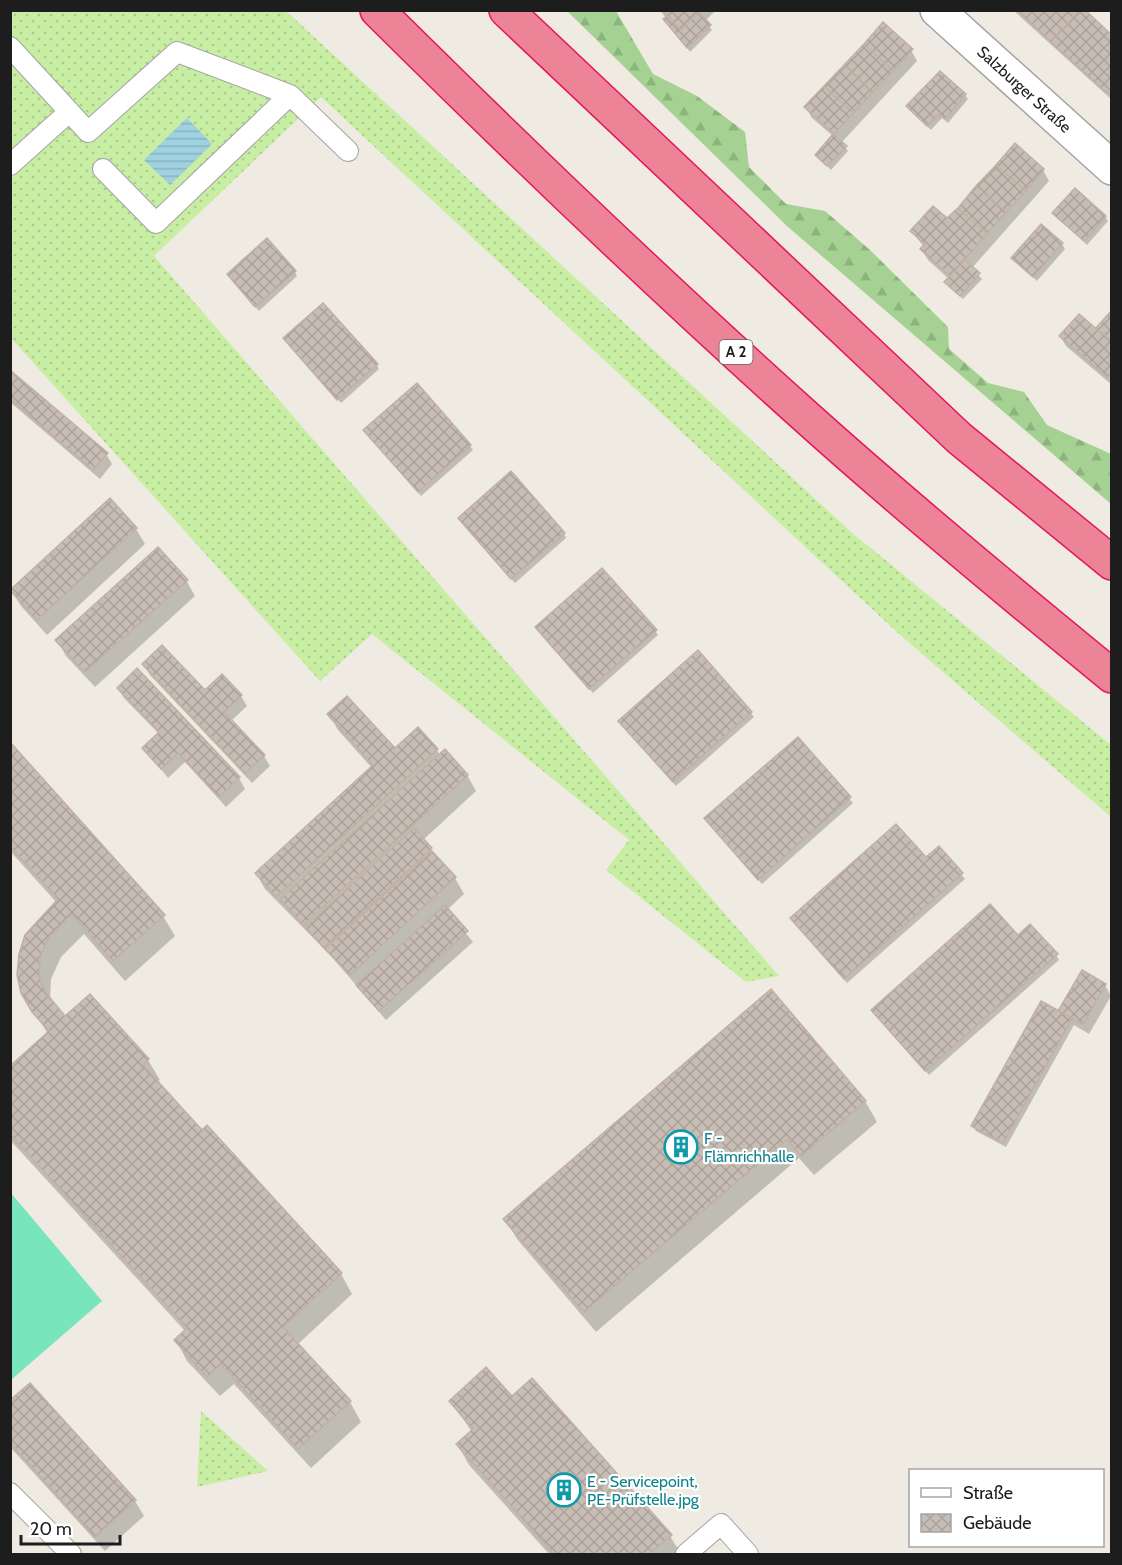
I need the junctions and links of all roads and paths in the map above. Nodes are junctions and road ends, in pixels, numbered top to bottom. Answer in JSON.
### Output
{"nodes":[{"id":1,"x":377,"y":10,"type":"edge"},
{"id":2,"x":506,"y":10,"type":"edge"},
{"id":3,"x":937,"y":10,"type":"edge"},
{"id":4,"x":10,"y":47,"type":"edge"},
{"id":5,"x":290,"y":95,"type":"junction"},
{"id":6,"x":69,"y":112,"type":"junction"},
{"id":7,"x":348,"y":151,"type":"dead end"},
{"id":8,"x":10,"y":165,"type":"edge"},
{"id":9,"x":1112,"y":168,"type":"edge"},
{"id":10,"x":103,"y":169,"type":"dead end"},
{"id":11,"x":1112,"y":563,"type":"edge"},
{"id":12,"x":1112,"y":676,"type":"edge"},
{"id":13,"x":10,"y":1493,"type":"edge"},
{"id":14,"x":71,"y":1554,"type":"edge"},
{"id":15,"x":686,"y":1554,"type":"edge"},
{"id":16,"x":748,"y":1554,"type":"edge"}],
"edges":[{"from":1,"to":12,"type":"highway","number":"A 2"},
{"from":2,"to":11,"type":"highway"},
{"from":3,"to":9,"type":"street","name":"Salzburger Straße"},
{"from":4,"to":6,"type":"lane"},
{"from":5,"to":6,"type":"lane"},
{"from":5,"to":7,"type":"lane"},
{"from":5,"to":10,"type":"lane"},
{"from":6,"to":8,"type":"lane"},
{"from":13,"to":14,"type":"lane"},
{"from":15,"to":16,"type":"lane"}]}
